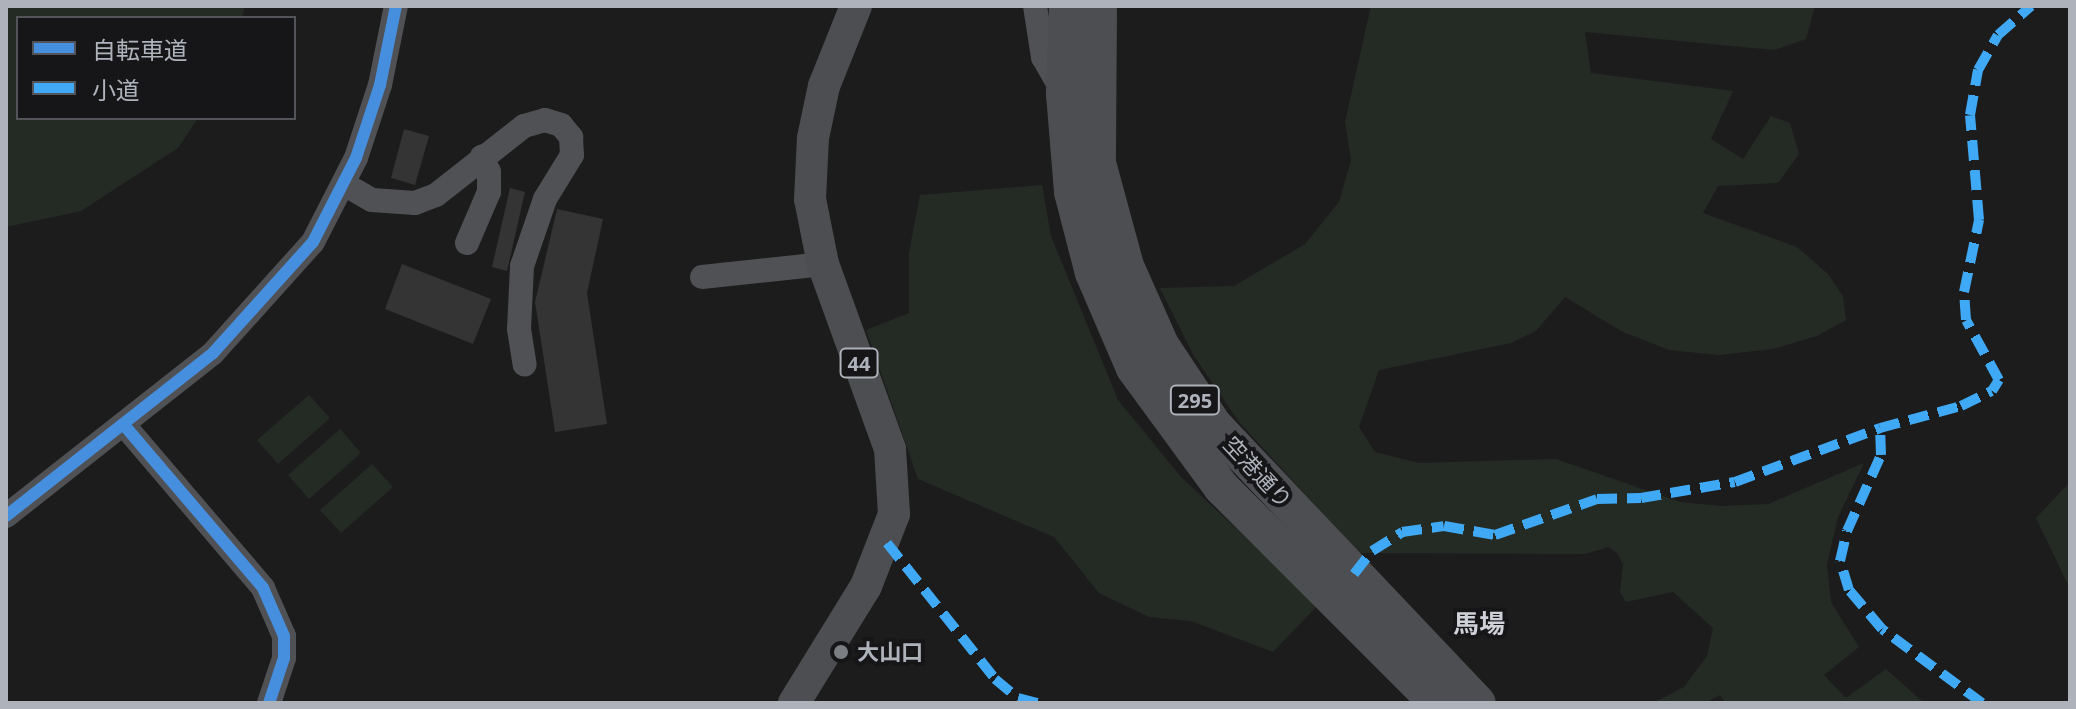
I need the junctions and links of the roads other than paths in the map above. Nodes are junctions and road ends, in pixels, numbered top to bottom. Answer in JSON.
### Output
{"nodes":[{"id":1,"x":396,"y":6,"type":"edge"},
{"id":2,"x":856,"y":6,"type":"edge"},
{"id":3,"x":1035,"y":6,"type":"edge"},
{"id":4,"x":1067,"y":6,"type":"edge"},
{"id":5,"x":1099,"y":6,"type":"edge"},
{"id":6,"x":1064,"y":94,"type":"junction"},
{"id":7,"x":482,"y":157,"type":"junction"},
{"id":8,"x":344,"y":184,"type":"junction"},
{"id":9,"x":467,"y":243,"type":"dead end"},
{"id":10,"x":823,"y":264,"type":"junction"},
{"id":11,"x":702,"y":277,"type":"dead end"},
{"id":12,"x":525,"y":365,"type":"dead end"},
{"id":13,"x":124,"y":425,"type":"junction"},
{"id":14,"x":6,"y":516,"type":"edge"},
{"id":15,"x":269,"y":703,"type":"edge"},
{"id":16,"x":794,"y":703,"type":"edge"},
{"id":17,"x":1437,"y":703,"type":"edge"},
{"id":18,"x":1478,"y":703,"type":"edge"}],
"edges":[{"from":1,"to":8,"type":"street"},
{"from":2,"to":10,"type":"main road","number":"44"},
{"from":3,"to":6,"type":"street"},
{"from":4,"to":6,"type":"highway","name":"空港通り","number":"295"},
{"from":5,"to":18,"type":"highway","name":"空港通り","number":"295"},
{"from":6,"to":17,"type":"highway","name":"空港通り","number":"295"},
{"from":7,"to":8,"type":"street"},
{"from":7,"to":9,"type":"street"},
{"from":7,"to":12,"type":"street"},
{"from":8,"to":13,"type":"street"},
{"from":10,"to":11,"type":"street"},
{"from":10,"to":16,"type":"main road","number":"44"},
{"from":13,"to":14,"type":"street"},
{"from":13,"to":15,"type":"street"}]}
